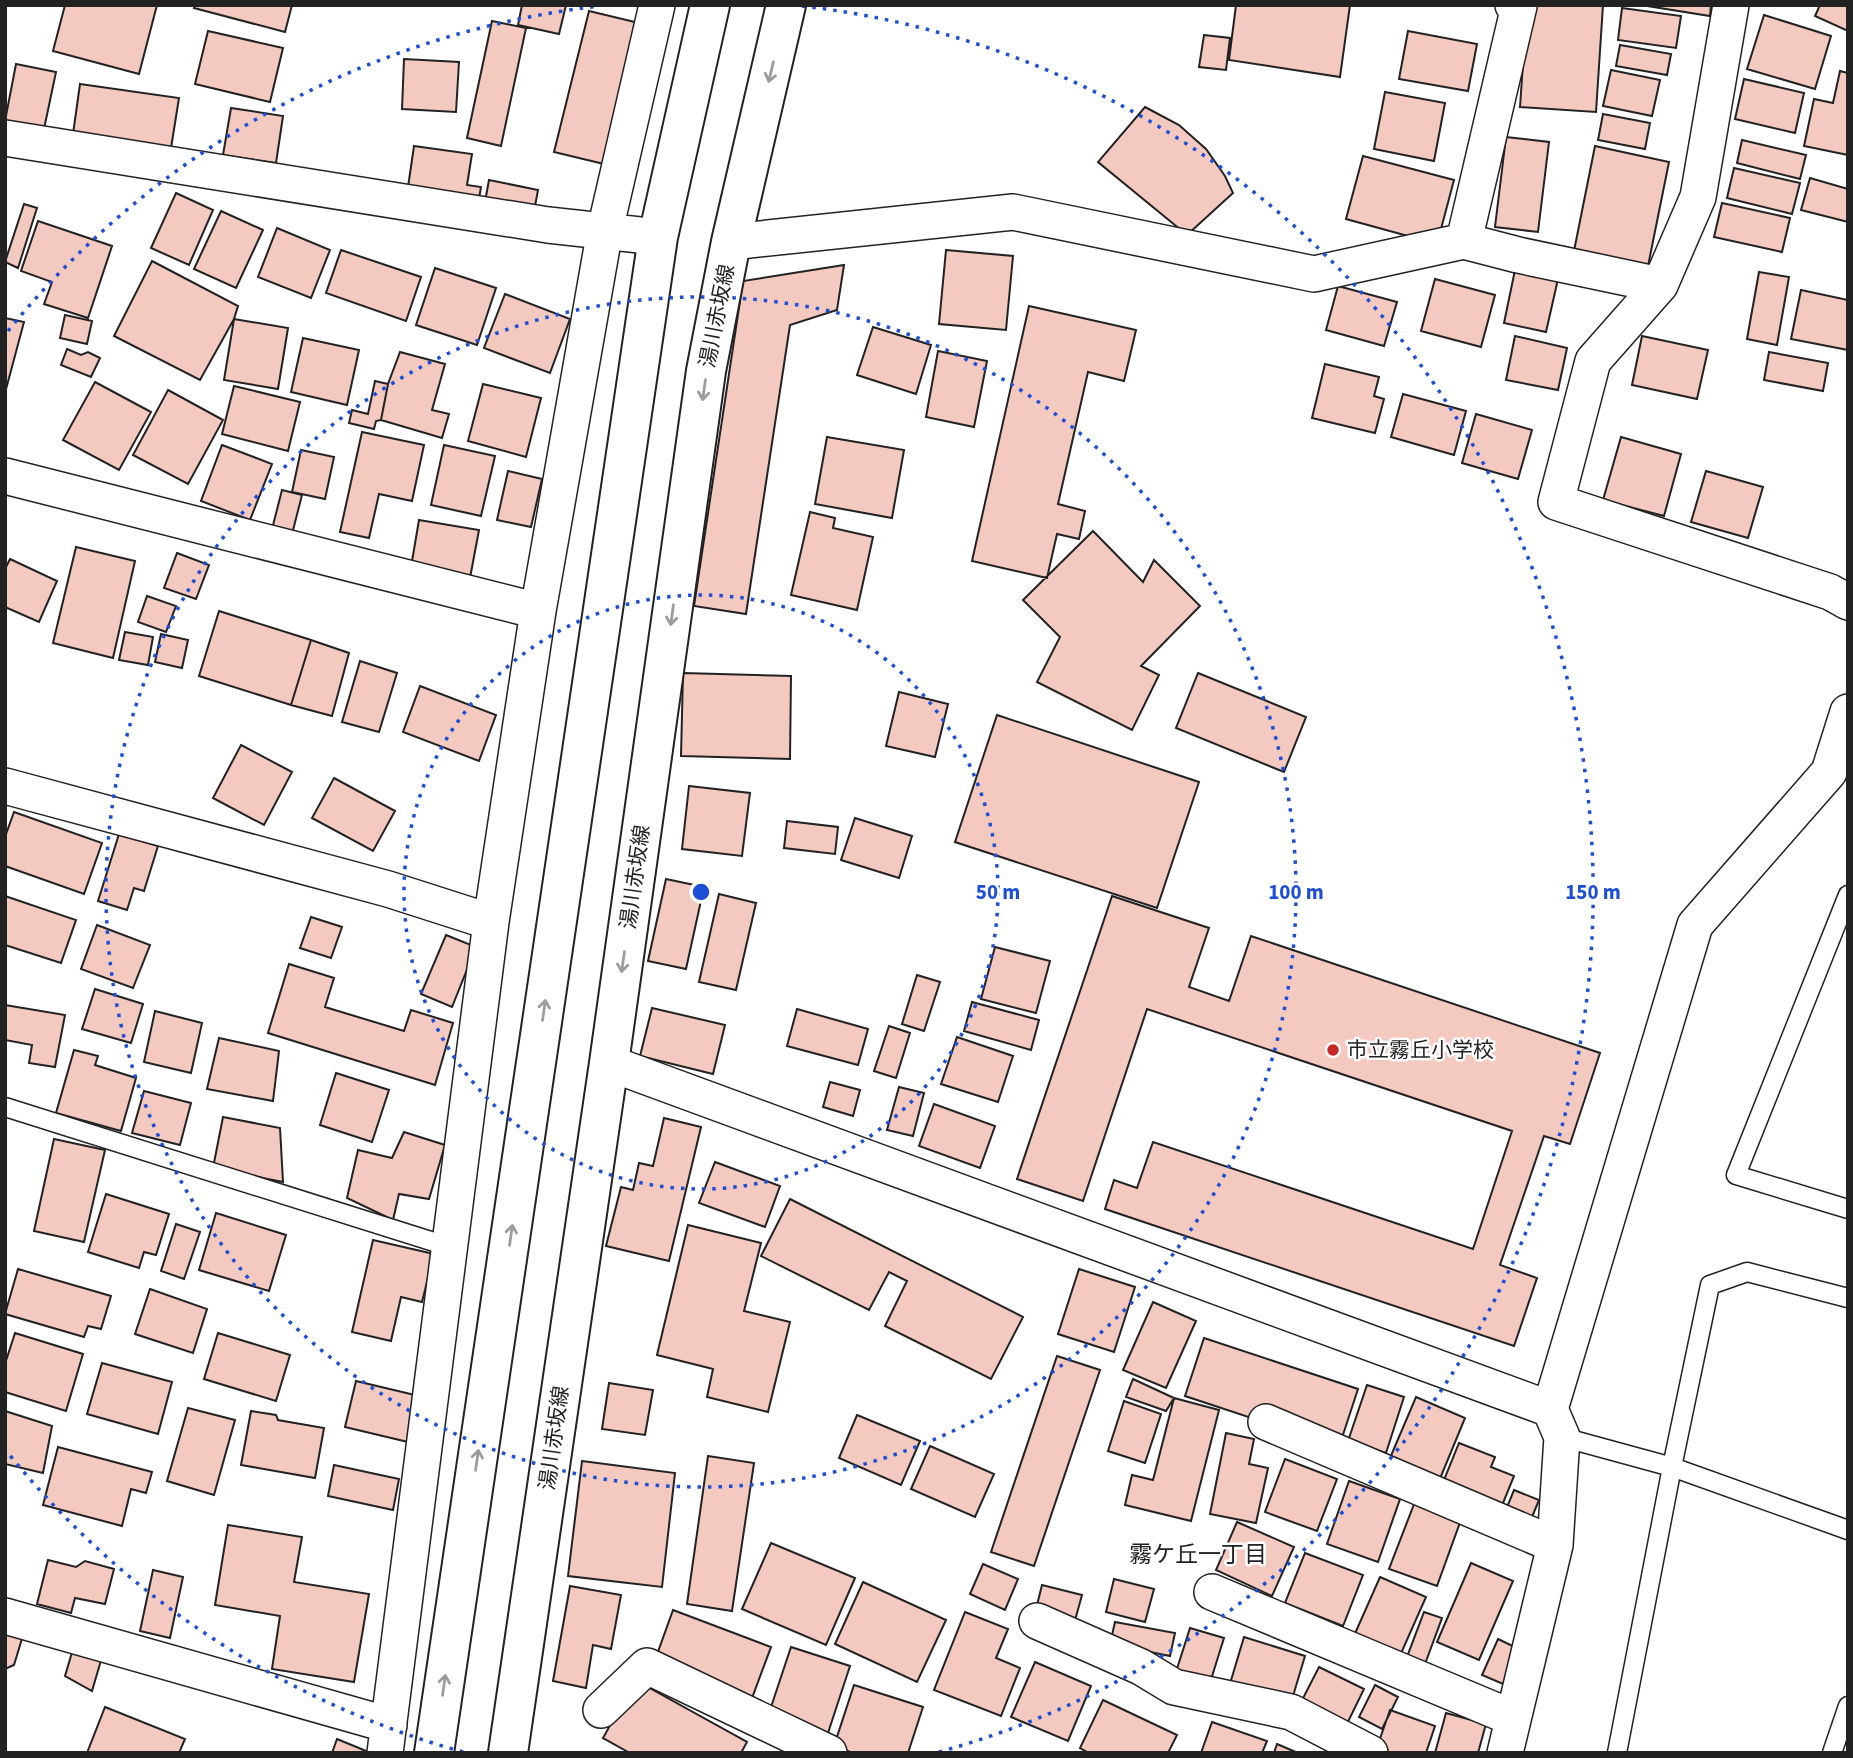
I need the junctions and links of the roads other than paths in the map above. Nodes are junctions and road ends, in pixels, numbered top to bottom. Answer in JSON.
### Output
{"nodes":[{"id":1,"x":710,"y":5,"type":"edge"},
{"id":2,"x":786,"y":5,"type":"edge"},
{"id":3,"x":1513,"y":5,"type":"edge"},
{"id":4,"x":1731,"y":5,"type":"edge"},
{"id":5,"x":656,"y":6,"type":"edge"},
{"id":6,"x":5,"y":138,"type":"edge"},
{"id":7,"x":605,"y":230,"type":"junction"},
{"id":8,"x":658,"y":237,"type":"junction"},
{"id":9,"x":1464,"y":241,"type":"junction"},
{"id":10,"x":731,"y":242,"type":"junction"},
{"id":11,"x":1660,"y":285,"type":"junction"},
{"id":12,"x":5,"y":476,"type":"edge"},
{"id":13,"x":1848,"y":603,"type":"edge"},
{"id":14,"x":538,"y":611,"type":"junction"},
{"id":15,"x":1848,"y":712,"type":"edge"},
{"id":16,"x":5,"y":786,"type":"edge"},
{"id":17,"x":1848,"y":895,"type":"edge"},
{"id":18,"x":491,"y":922,"type":"junction"},
{"id":19,"x":609,"y":1063,"type":"junction"},
{"id":20,"x":5,"y":1107,"type":"edge"},
{"id":21,"x":1848,"y":1209,"type":"edge"},
{"id":22,"x":450,"y":1247,"type":"junction"},
{"id":23,"x":1848,"y":1298,"type":"edge"},
{"id":24,"x":1266,"y":1422,"type":"dead end"},
{"id":25,"x":1556,"y":1423,"type":"junction"},
{"id":26,"x":1672,"y":1467,"type":"junction"},
{"id":27,"x":1848,"y":1530,"type":"edge"},
{"id":28,"x":1555,"y":1545,"type":"junction"},
{"id":29,"x":1212,"y":1592,"type":"dead end"},
{"id":30,"x":5,"y":1616,"type":"edge"},
{"id":31,"x":1037,"y":1621,"type":"dead end"},
{"id":32,"x":1848,"y":1706,"type":"edge"},
{"id":33,"x":601,"y":1710,"type":"dead end"},
{"id":34,"x":1513,"y":1718,"type":"junction"},
{"id":35,"x":387,"y":1739,"type":"edge"},
{"id":36,"x":434,"y":1753,"type":"edge"},
{"id":37,"x":508,"y":1753,"type":"edge"},
{"id":38,"x":829,"y":1753,"type":"edge"},
{"id":39,"x":1370,"y":1753,"type":"edge"},
{"id":40,"x":1505,"y":1753,"type":"edge"},
{"id":41,"x":1617,"y":1753,"type":"edge"},
{"id":42,"x":1832,"y":1753,"type":"edge"}],
"edges":[{"from":1,"to":8,"type":"main road"},
{"from":2,"to":10,"type":"main road","name":"湯川赤坂線","one_way":true},
{"from":3,"to":9,"type":"street"},
{"from":4,"to":11,"type":"street"},
{"from":5,"to":7,"type":"street"},
{"from":6,"to":7,"type":"street"},
{"from":7,"to":8,"type":"street"},
{"from":7,"to":14,"type":"street"},
{"from":36,"to":8,"type":"main road","one_way":true},
{"from":9,"to":10,"type":"street"},
{"from":9,"to":11,"type":"street"},
{"from":10,"to":19,"type":"main road","name":"湯川赤坂線","one_way":true},
{"from":11,"to":13,"type":"street"},
{"from":12,"to":14,"type":"street"},
{"from":14,"to":18,"type":"street"},
{"from":15,"to":25,"type":"street"},
{"from":16,"to":18,"type":"street"},
{"from":17,"to":21,"type":"lane"},
{"from":18,"to":22,"type":"street"},
{"from":19,"to":25,"type":"street"},
{"from":19,"to":37,"type":"main road","name":"湯川赤坂線"},
{"from":20,"to":22,"type":"lane"},
{"from":22,"to":35,"type":"street"},
{"from":23,"to":26,"type":"lane"},
{"from":24,"to":28,"type":"street"},
{"from":25,"to":26,"type":"lane"},
{"from":25,"to":28,"type":"street"},
{"from":26,"to":27,"type":"lane"},
{"from":26,"to":41,"type":"lane"},
{"from":28,"to":34,"type":"street"},
{"from":29,"to":34,"type":"street"},
{"from":30,"to":35,"type":"street"},
{"from":31,"to":39,"type":"street"},
{"from":32,"to":42,"type":"lane"},
{"from":33,"to":38,"type":"street"},
{"from":34,"to":40,"type":"street"}]}
